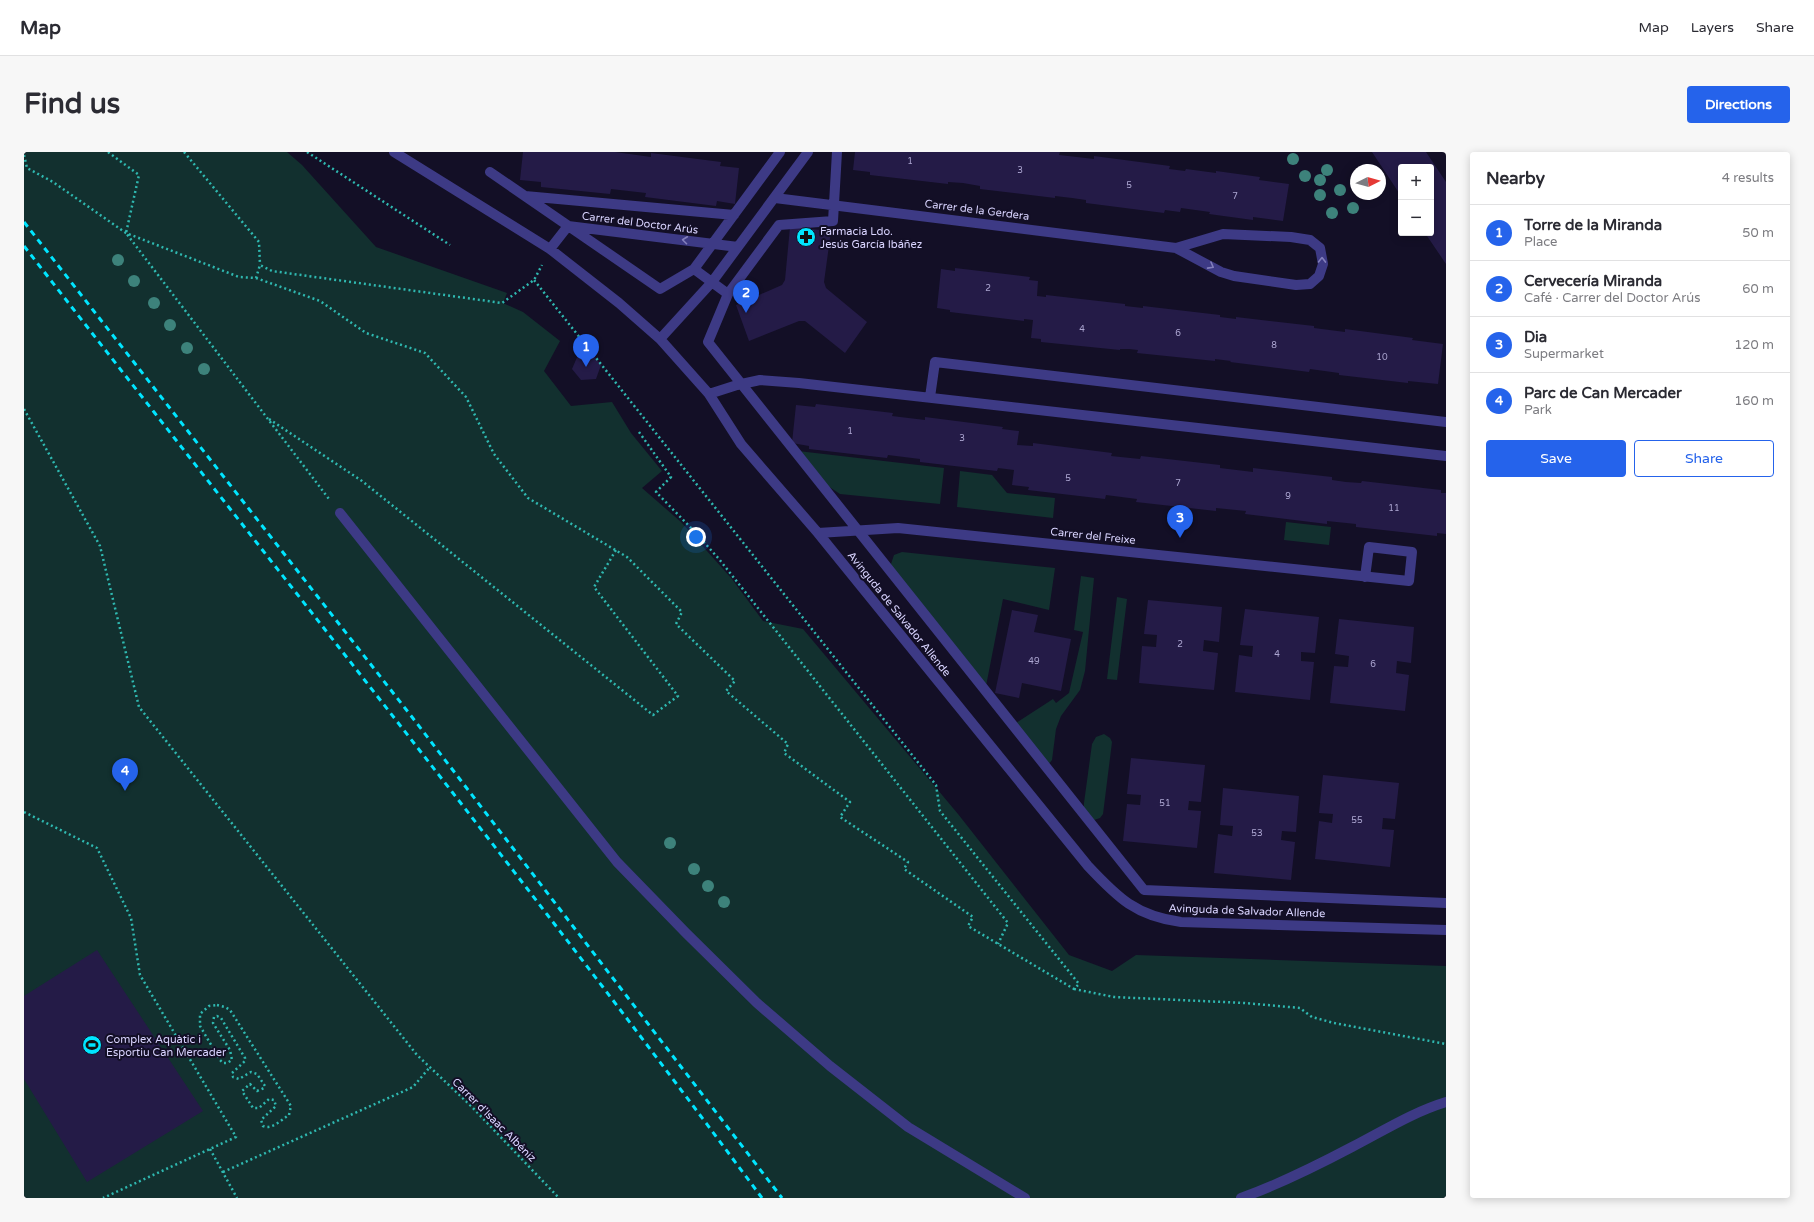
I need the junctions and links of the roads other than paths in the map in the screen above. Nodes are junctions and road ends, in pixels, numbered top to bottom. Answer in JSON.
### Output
{"nodes":[{"id":1,"x":394,"y":152,"type":"edge"},
{"id":2,"x":780,"y":152,"type":"edge"},
{"id":3,"x":808,"y":152,"type":"edge"},
{"id":4,"x":837,"y":152,"type":"edge"},
{"id":5,"x":490,"y":172,"type":"dead end"},
{"id":6,"x":524,"y":196,"type":"junction"},
{"id":7,"x":775,"y":198,"type":"junction"},
{"id":8,"x":834,"y":204,"type":"junction"},
{"id":9,"x":734,"y":215,"type":"junction"},
{"id":10,"x":568,"y":226,"type":"junction"},
{"id":11,"x":712,"y":244,"type":"junction"},
{"id":12,"x":738,"y":247,"type":"junction"},
{"id":13,"x":1176,"y":248,"type":"junction"},
{"id":14,"x":550,"y":249,"type":"junction"},
{"id":15,"x":694,"y":269,"type":"junction"},
{"id":16,"x":712,"y":282,"type":"junction"},
{"id":17,"x":728,"y":294,"type":"junction"},
{"id":18,"x":660,"y":340,"type":"junction"},
{"id":19,"x":741,"y":384,"type":"junction"},
{"id":20,"x":709,"y":394,"type":"junction"},
{"id":21,"x":930,"y":397,"type":"junction"},
{"id":22,"x":1446,"y":422,"type":"edge"},
{"id":23,"x":1446,"y":456,"type":"edge"},
{"id":24,"x":340,"y":513,"type":"road end"},
{"id":25,"x":859,"y":531,"type":"junction"},
{"id":26,"x":818,"y":532,"type":"junction"},
{"id":27,"x":1365,"y":577,"type":"junction"},
{"id":28,"x":1446,"y":902,"type":"edge"},
{"id":29,"x":1446,"y":930,"type":"edge"},
{"id":30,"x":1446,"y":1102,"type":"edge"},
{"id":31,"x":1026,"y":1198,"type":"edge"},
{"id":32,"x":1241,"y":1198,"type":"edge"}],
"edges":[{"from":1,"to":14,"type":"street","name":"Avinguda de Salvador Allende"},
{"from":2,"to":9,"type":"street"},
{"from":3,"to":7,"type":"street"},
{"from":4,"to":8,"type":"street"},
{"from":5,"to":6,"type":"street"},
{"from":6,"to":9,"type":"street"},
{"from":6,"to":10,"type":"street"},
{"from":7,"to":8,"type":"street","name":"Carrer de la Gerdera"},
{"from":7,"to":12,"type":"street"},
{"from":8,"to":13,"type":"street","name":"Carrer de la Gerdera"},
{"from":8,"to":17,"type":"street"},
{"from":9,"to":11,"type":"street"},
{"from":11,"to":10,"type":"street","name":"Carrer del Doctor Arús","one_way":true},
{"from":10,"to":14,"type":"street","name":"Carrer del Doctor Arús"},
{"from":10,"to":15,"type":"street"},
{"from":11,"to":12,"type":"street","name":"Carrer del Doctor Arús"},
{"from":11,"to":15,"type":"street"},
{"from":12,"to":16,"type":"street"},
{"from":13,"to":13,"type":"street","name":"Carrer de la Gerdera","one_way":true},
{"from":14,"to":18,"type":"street","name":"Avinguda de Salvador Allende"},
{"from":15,"to":16,"type":"street"},
{"from":16,"to":17,"type":"street"},
{"from":16,"to":18,"type":"street"},
{"from":17,"to":19,"type":"street"},
{"from":18,"to":20,"type":"street","name":"Avinguda de Salvador Allende"},
{"from":19,"to":20,"type":"street"},
{"from":19,"to":21,"type":"street"},
{"from":19,"to":25,"type":"street"},
{"from":20,"to":26,"type":"street","name":"Avinguda de Salvador Allende"},
{"from":21,"to":22,"type":"street"},
{"from":21,"to":23,"type":"street"},
{"from":24,"to":31,"type":"street"},
{"from":25,"to":26,"type":"street","name":"Carrer del Freixe"},
{"from":25,"to":27,"type":"street","name":"Carrer del Freixe"},
{"from":25,"to":28,"type":"street"},
{"from":26,"to":29,"type":"street","name":"Avinguda de Salvador Allende"},
{"from":27,"to":27,"type":"street","name":"Carrer del Freixe"},
{"from":30,"to":32,"type":"street"}]}
